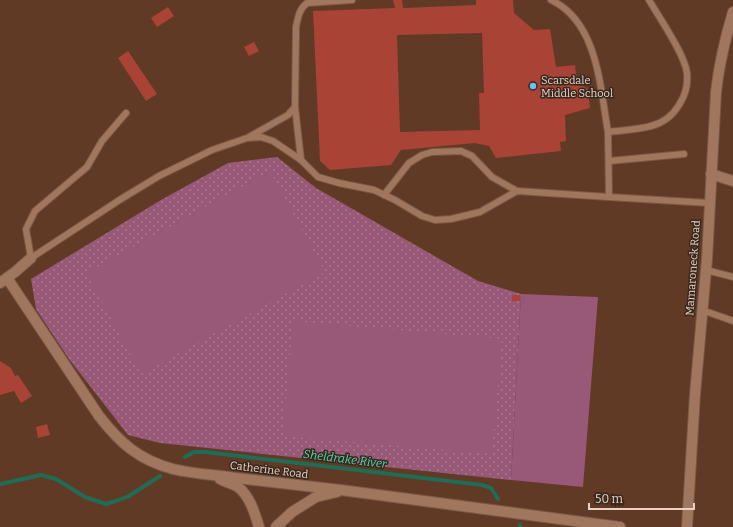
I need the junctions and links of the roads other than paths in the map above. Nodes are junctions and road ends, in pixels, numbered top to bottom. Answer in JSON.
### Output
{"nodes":[{"id":1,"x":352,"y":0,"type":"edge"},
{"id":2,"x":551,"y":0,"type":"edge"},
{"id":3,"x":649,"y":0,"type":"edge"},
{"id":4,"x":733,"y":12,"type":"edge"},
{"id":5,"x":295,"y":107,"type":"junction"},
{"id":6,"x":126,"y":113,"type":"dead end"},
{"id":7,"x":608,"y":132,"type":"junction"},
{"id":8,"x":247,"y":138,"type":"junction"},
{"id":9,"x":684,"y":154,"type":"dead end"},
{"id":10,"x":301,"y":160,"type":"junction"},
{"id":11,"x":608,"y":161,"type":"junction"},
{"id":12,"x":711,"y":174,"type":"junction"},
{"id":13,"x":733,"y":181,"type":"edge"},
{"id":14,"x":517,"y":191,"type":"junction"},
{"id":15,"x":384,"y":195,"type":"junction"},
{"id":16,"x":609,"y":197,"type":"junction"},
{"id":17,"x":709,"y":203,"type":"junction"},
{"id":18,"x":31,"y":258,"type":"junction"},
{"id":19,"x":706,"y":270,"type":"junction"},
{"id":20,"x":733,"y":277,"type":"edge"},
{"id":21,"x":4,"y":280,"type":"edge"},
{"id":22,"x":702,"y":310,"type":"junction"},
{"id":23,"x":733,"y":320,"type":"edge"},
{"id":24,"x":211,"y":475,"type":"junction"},
{"id":25,"x":344,"y":491,"type":"junction"},
{"id":26,"x":259,"y":527,"type":"edge"},
{"id":27,"x":276,"y":527,"type":"edge"},
{"id":28,"x":620,"y":527,"type":"edge"},
{"id":29,"x":687,"y":527,"type":"edge"}],
"edges":[{"from":1,"to":5,"type":"lane"},
{"from":2,"to":7,"type":"lane"},
{"from":3,"to":7,"type":"lane"},
{"from":4,"to":12,"type":"street","name":"Mamaroneck Road"},
{"from":5,"to":8,"type":"lane"},
{"from":5,"to":10,"type":"lane"},
{"from":6,"to":18,"type":"lane"},
{"from":7,"to":11,"type":"lane"},
{"from":8,"to":10,"type":"lane"},
{"from":8,"to":18,"type":"lane"},
{"from":9,"to":11,"type":"lane"},
{"from":10,"to":15,"type":"lane"},
{"from":11,"to":16,"type":"lane"},
{"from":12,"to":13,"type":"street"},
{"from":12,"to":17,"type":"street","name":"Mamaroneck Road"},
{"from":14,"to":15,"type":"lane"},
{"from":14,"to":15,"type":"lane"},
{"from":14,"to":16,"type":"lane"},
{"from":16,"to":17,"type":"lane"},
{"from":17,"to":19,"type":"street","name":"Mamaroneck Road"},
{"from":18,"to":21,"type":"street"},
{"from":19,"to":20,"type":"lane"},
{"from":19,"to":22,"type":"street","name":"Mamaroneck Road"},
{"from":21,"to":24,"type":"street","name":"Catherine Road"},
{"from":22,"to":23,"type":"lane"},
{"from":22,"to":29,"type":"street","name":"Mamaroneck Road"},
{"from":24,"to":25,"type":"street","name":"Catherine Road"},
{"from":24,"to":26,"type":"street"},
{"from":25,"to":27,"type":"street"},
{"from":25,"to":28,"type":"street","name":"Catherine Road"}]}
